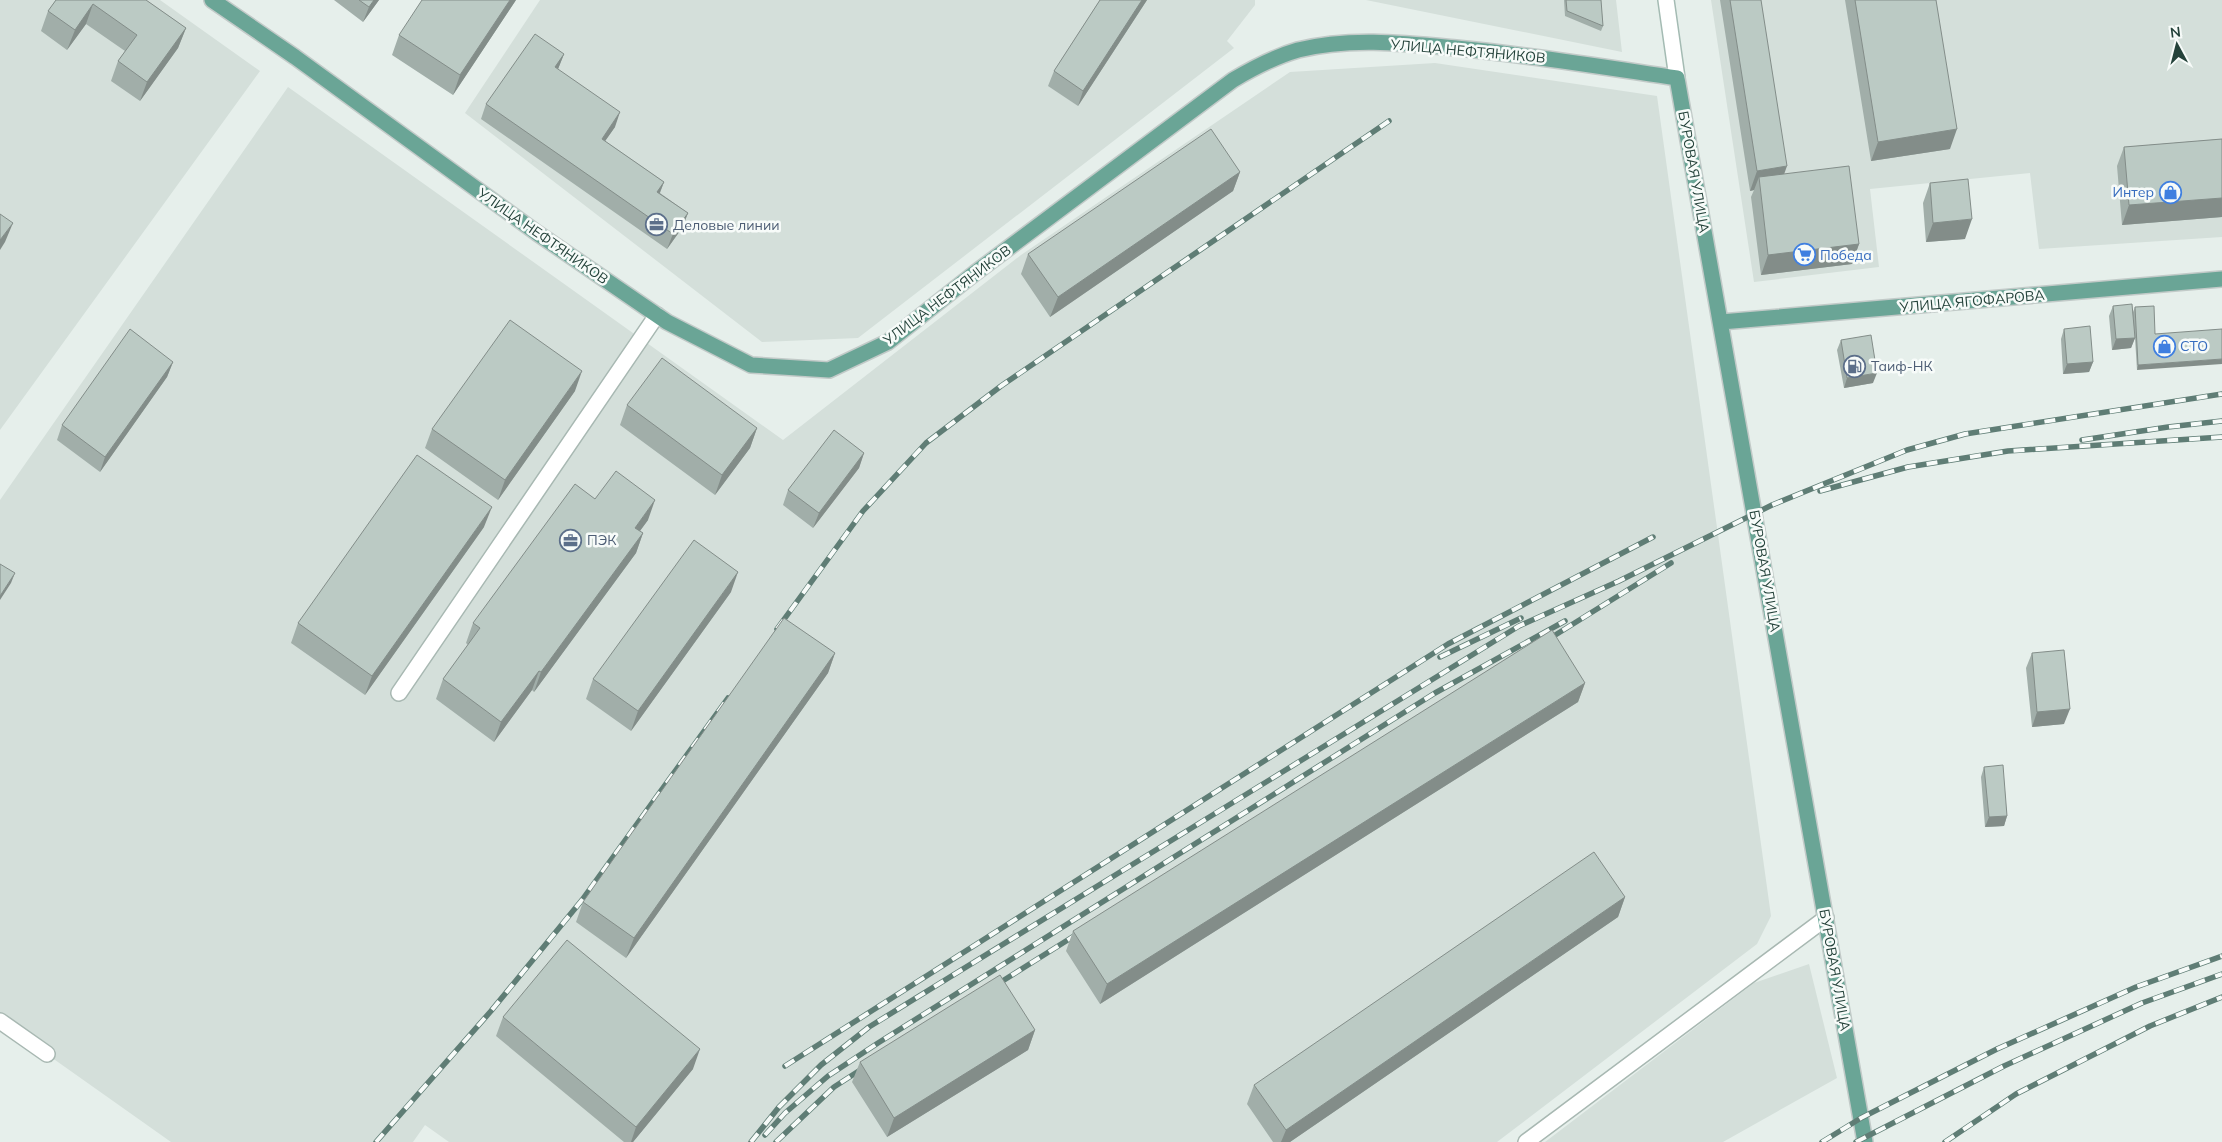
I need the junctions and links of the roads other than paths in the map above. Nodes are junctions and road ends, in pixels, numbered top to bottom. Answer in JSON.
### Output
{"nodes":[{"id":1,"x":212,"y":0,"type":"edge"},
{"id":2,"x":1666,"y":0,"type":"edge"},
{"id":3,"x":1677,"y":78,"type":"junction"},
{"id":4,"x":2222,"y":279,"type":"edge"},
{"id":5,"x":657,"y":315,"type":"junction"},
{"id":6,"x":1721,"y":322,"type":"junction"},
{"id":7,"x":400,"y":692,"type":"dead end"},
{"id":8,"x":1826,"y":918,"type":"junction"},
{"id":9,"x":0,"y":1021,"type":"edge"},
{"id":10,"x":47,"y":1054,"type":"dead end"},
{"id":11,"x":1526,"y":1142,"type":"edge"},
{"id":12,"x":1865,"y":1142,"type":"edge"}],
"edges":[{"from":1,"to":5,"type":"main road","name":"УЛИЦА НЕФТЯНИКОВ"},
{"from":2,"to":3,"type":"street","name":"БУРОВАЯ УЛИЦА"},
{"from":3,"to":5,"type":"main road","name":"УЛИЦА НЕФТЯНИКОВ"},
{"from":3,"to":6,"type":"main road","name":"БУРОВАЯ УЛИЦА"},
{"from":4,"to":6,"type":"main road","name":"УЛИЦА ЯГОФАРОВА"},
{"from":5,"to":7,"type":"street"},
{"from":6,"to":8,"type":"main road","name":"БУРОВАЯ УЛИЦА"},
{"from":8,"to":11,"type":"street"},
{"from":8,"to":12,"type":"main road","name":"БУРОВАЯ УЛИЦА"},
{"from":9,"to":10,"type":"street"}]}
